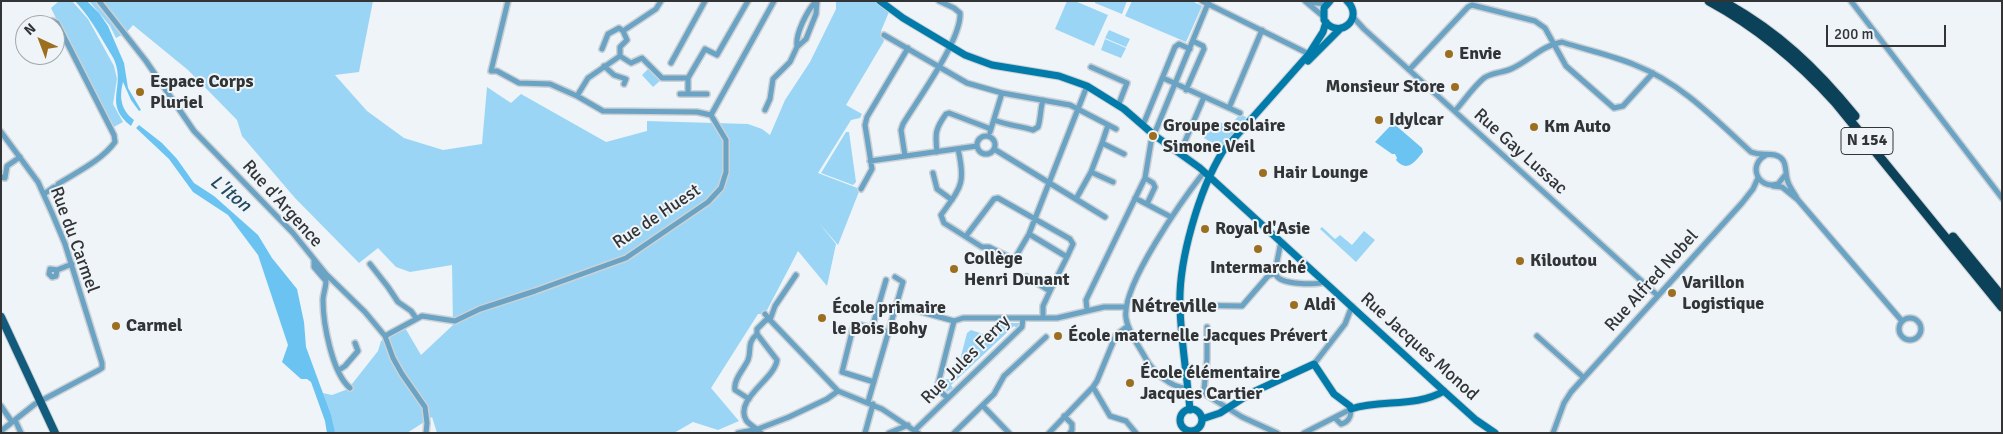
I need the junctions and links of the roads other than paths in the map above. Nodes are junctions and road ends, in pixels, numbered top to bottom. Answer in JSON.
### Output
{"nodes":[{"id":1,"x":99,"y":1,"type":"edge"},
{"id":2,"x":508,"y":1,"type":"edge"},
{"id":3,"x":662,"y":1,"type":"edge"},
{"id":4,"x":705,"y":1,"type":"edge"},
{"id":5,"x":748,"y":1,"type":"edge"},
{"id":6,"x":774,"y":1,"type":"edge"},
{"id":7,"x":816,"y":1,"type":"edge"},
{"id":8,"x":880,"y":1,"type":"edge"},
{"id":9,"x":938,"y":1,"type":"edge"},
{"id":10,"x":1202,"y":1,"type":"edge"},
{"id":11,"x":1347,"y":1,"type":"edge"},
{"id":12,"x":1709,"y":1,"type":"edge"},
{"id":13,"x":1722,"y":1,"type":"edge"},
{"id":14,"x":1851,"y":1,"type":"edge"},
{"id":15,"x":1306,"y":2,"type":"edge"},
{"id":16,"x":1328,"y":2,"type":"edge"},
{"id":17,"x":1209,"y":3,"type":"edge"},
{"id":18,"x":1354,"y":4,"type":"edge"},
{"id":19,"x":1353,"y":17,"type":"junction"},
{"id":20,"x":1325,"y":20,"type":"junction"},
{"id":21,"x":1348,"y":25,"type":"junction"},
{"id":22,"x":1364,"y":28,"type":"junction"},
{"id":23,"x":1340,"y":29,"type":"junction"},
{"id":24,"x":1262,"y":30,"type":"junction"},
{"id":25,"x":623,"y":31,"type":"junction"},
{"id":26,"x":884,"y":35,"type":"dead end"},
{"id":27,"x":65,"y":39,"type":"edge"},
{"id":28,"x":1193,"y":41,"type":"junction"},
{"id":29,"x":1554,"y":43,"type":"junction"},
{"id":30,"x":1568,"y":44,"type":"junction"},
{"id":31,"x":950,"y":46,"type":"junction"},
{"id":32,"x":797,"y":47,"type":"junction"},
{"id":33,"x":908,"y":48,"type":"junction"},
{"id":34,"x":602,"y":49,"type":"dead end"},
{"id":35,"x":1190,"y":49,"type":"junction"},
{"id":36,"x":1309,"y":54,"type":"junction"},
{"id":37,"x":620,"y":56,"type":"junction"},
{"id":38,"x":1561,"y":57,"type":"junction"},
{"id":39,"x":671,"y":63,"type":"dead end"},
{"id":40,"x":604,"y":66,"type":"junction"},
{"id":41,"x":938,"y":67,"type":"junction"},
{"id":42,"x":1091,"y":67,"type":"dead end"},
{"id":43,"x":1409,"y":70,"type":"junction"},
{"id":44,"x":1652,"y":73,"type":"junction"},
{"id":45,"x":688,"y":78,"type":"junction"},
{"id":46,"x":1162,"y":78,"type":"junction"},
{"id":47,"x":624,"y":84,"type":"dead end"},
{"id":48,"x":1176,"y":84,"type":"junction"},
{"id":49,"x":1087,"y":86,"type":"junction"},
{"id":50,"x":1186,"y":90,"type":"junction"},
{"id":51,"x":1002,"y":93,"type":"junction"},
{"id":52,"x":680,"y":94,"type":"dead end"},
{"id":53,"x":688,"y":94,"type":"junction"},
{"id":54,"x":707,"y":94,"type":"dead end"},
{"id":55,"x":577,"y":96,"type":"junction"},
{"id":56,"x":1204,"y":97,"type":"junction"},
{"id":57,"x":1043,"y":100,"type":"junction"},
{"id":58,"x":1118,"y":106,"type":"junction"},
{"id":59,"x":1078,"y":108,"type":"junction"},
{"id":60,"x":1229,"y":108,"type":"junction"},
{"id":61,"x":765,"y":110,"type":"dead end"},
{"id":62,"x":1455,"y":111,"type":"junction"},
{"id":63,"x":1240,"y":113,"type":"dead end"},
{"id":64,"x":711,"y":115,"type":"junction"},
{"id":65,"x":994,"y":120,"type":"junction"},
{"id":66,"x":1108,"y":125,"type":"junction"},
{"id":67,"x":1143,"y":125,"type":"junction"},
{"id":68,"x":991,"y":129,"type":"junction"},
{"id":69,"x":1116,"y":129,"type":"dead end"},
{"id":70,"x":1,"y":132,"type":"edge"},
{"id":71,"x":1154,"y":135,"type":"junction"},
{"id":72,"x":989,"y":137,"type":"junction"},
{"id":73,"x":1102,"y":143,"type":"junction"},
{"id":74,"x":977,"y":146,"type":"junction"},
{"id":75,"x":958,"y":149,"type":"junction"},
{"id":76,"x":994,"y":149,"type":"junction"},
{"id":77,"x":937,"y":152,"type":"junction"},
{"id":78,"x":1751,"y":152,"type":"junction"},
{"id":79,"x":1180,"y":153,"type":"junction"},
{"id":80,"x":1124,"y":154,"type":"dead end"},
{"id":81,"x":1767,"y":155,"type":"junction"},
{"id":82,"x":905,"y":156,"type":"junction"},
{"id":83,"x":20,"y":157,"type":"junction"},
{"id":84,"x":870,"y":161,"type":"junction"},
{"id":85,"x":4,"y":166,"type":"edge"},
{"id":86,"x":1756,"y":166,"type":"junction"},
{"id":87,"x":1091,"y":172,"type":"junction"},
{"id":88,"x":933,"y":173,"type":"dead end"},
{"id":89,"x":1786,"y":174,"type":"junction"},
{"id":90,"x":1207,"y":175,"type":"junction"},
{"id":91,"x":1,"y":177,"type":"edge"},
{"id":92,"x":1145,"y":178,"type":"junction"},
{"id":93,"x":1758,"y":178,"type":"junction"},
{"id":94,"x":1049,"y":182,"type":"junction"},
{"id":95,"x":1113,"y":182,"type":"dead end"},
{"id":96,"x":1771,"y":186,"type":"junction"},
{"id":97,"x":861,"y":189,"type":"dead end"},
{"id":98,"x":44,"y":194,"type":"junction"},
{"id":99,"x":1135,"y":198,"type":"junction"},
{"id":100,"x":2002,"y":198,"type":"edge"},
{"id":101,"x":1076,"y":199,"type":"junction"},
{"id":102,"x":952,"y":200,"type":"junction"},
{"id":103,"x":1798,"y":200,"type":"junction"},
{"id":104,"x":1742,"y":203,"type":"junction"},
{"id":105,"x":1147,"y":204,"type":"junction"},
{"id":106,"x":1106,"y":217,"type":"dead end"},
{"id":107,"x":1171,"y":217,"type":"junction"},
{"id":108,"x":1035,"y":218,"type":"junction"},
{"id":109,"x":1029,"y":234,"type":"junction"},
{"id":110,"x":966,"y":236,"type":"junction"},
{"id":111,"x":1283,"y":244,"type":"junction"},
{"id":112,"x":1067,"y":257,"type":"junction"},
{"id":113,"x":314,"y":260,"type":"junction"},
{"id":114,"x":72,"y":264,"type":"junction"},
{"id":115,"x":370,"y":264,"type":"dead end"},
{"id":116,"x":57,"y":270,"type":"dead end"},
{"id":117,"x":1276,"y":273,"type":"junction"},
{"id":118,"x":796,"y":275,"type":"dead end"},
{"id":119,"x":895,"y":277,"type":"dead end"},
{"id":120,"x":1027,"y":277,"type":"dead end"},
{"id":121,"x":886,"y":280,"type":"dead end"},
{"id":122,"x":1325,"y":282,"type":"junction"},
{"id":123,"x":1050,"y":291,"type":"junction"},
{"id":124,"x":1657,"y":295,"type":"junction"},
{"id":125,"x":2002,"y":297,"type":"edge"},
{"id":126,"x":896,"y":305,"type":"junction"},
{"id":127,"x":1180,"y":305,"type":"junction"},
{"id":128,"x":1126,"y":306,"type":"junction"},
{"id":129,"x":1352,"y":306,"type":"junction"},
{"id":130,"x":2002,"y":307,"type":"edge"},
{"id":131,"x":1087,"y":310,"type":"junction"},
{"id":132,"x":765,"y":314,"type":"dead end"},
{"id":133,"x":1,"y":317,"type":"edge"},
{"id":134,"x":416,"y":318,"type":"junction"},
{"id":135,"x":1022,"y":318,"type":"junction"},
{"id":136,"x":1042,"y":318,"type":"junction"},
{"id":137,"x":770,"y":320,"type":"junction"},
{"id":138,"x":954,"y":321,"type":"junction"},
{"id":139,"x":1902,"y":321,"type":"junction"},
{"id":140,"x":1128,"y":326,"type":"junction"},
{"id":141,"x":1207,"y":327,"type":"dead end"},
{"id":142,"x":872,"y":328,"type":"junction"},
{"id":143,"x":888,"y":332,"type":"junction"},
{"id":144,"x":757,"y":334,"type":"junction"},
{"id":145,"x":385,"y":336,"type":"junction"},
{"id":146,"x":1537,"y":336,"type":"dead end"},
{"id":147,"x":1046,"y":337,"type":"dead end"},
{"id":148,"x":354,"y":343,"type":"dead end"},
{"id":149,"x":1314,"y":364,"type":"junction"},
{"id":150,"x":339,"y":370,"type":"junction"},
{"id":151,"x":1583,"y":377,"type":"junction"},
{"id":152,"x":874,"y":382,"type":"junction"},
{"id":153,"x":1093,"y":386,"type":"junction"},
{"id":154,"x":350,"y":388,"type":"dead end"},
{"id":155,"x":1188,"y":388,"type":"junction"},
{"id":156,"x":838,"y":390,"type":"junction"},
{"id":157,"x":1444,"y":391,"type":"junction"},
{"id":158,"x":749,"y":398,"type":"junction"},
{"id":159,"x":948,"y":398,"type":"junction"},
{"id":160,"x":41,"y":401,"type":"junction"},
{"id":161,"x":871,"y":403,"type":"junction"},
{"id":162,"x":1,"y":406,"type":"edge"},
{"id":163,"x":983,"y":406,"type":"junction"},
{"id":164,"x":1227,"y":409,"type":"junction"},
{"id":165,"x":1351,"y":409,"type":"junction"},
{"id":166,"x":1190,"y":410,"type":"junction"},
{"id":167,"x":1064,"y":416,"type":"junction"},
{"id":168,"x":1335,"y":418,"type":"junction"},
{"id":169,"x":1202,"y":419,"type":"junction"},
{"id":170,"x":14,"y":421,"type":"junction"},
{"id":171,"x":1341,"y":424,"type":"junction"},
{"id":172,"x":1557,"y":424,"type":"junction"},
{"id":173,"x":908,"y":425,"type":"junction"},
{"id":174,"x":1183,"y":429,"type":"edge"},
{"id":175,"x":1,"y":431,"type":"edge"},
{"id":176,"x":759,"y":431,"type":"edge"},
{"id":177,"x":916,"y":431,"type":"edge"},
{"id":178,"x":1196,"y":432,"type":"edge"},
{"id":179,"x":22,"y":433,"type":"edge"},
{"id":180,"x":55,"y":433,"type":"edge"},
{"id":181,"x":426,"y":433,"type":"edge"},
{"id":182,"x":738,"y":433,"type":"edge"},
{"id":183,"x":865,"y":433,"type":"edge"},
{"id":184,"x":889,"y":433,"type":"edge"},
{"id":185,"x":954,"y":433,"type":"edge"},
{"id":186,"x":1009,"y":433,"type":"edge"},
{"id":187,"x":1049,"y":433,"type":"edge"},
{"id":188,"x":1070,"y":433,"type":"edge"},
{"id":189,"x":1136,"y":433,"type":"edge"},
{"id":190,"x":1176,"y":433,"type":"edge"},
{"id":191,"x":1277,"y":433,"type":"edge"},
{"id":192,"x":1304,"y":433,"type":"edge"},
{"id":193,"x":1342,"y":433,"type":"edge"},
{"id":194,"x":1495,"y":433,"type":"edge"},
{"id":195,"x":1553,"y":433,"type":"edge"},
{"id":196,"x":1560,"y":433,"type":"edge"}],
"edges":[{"from":1,"to":113,"type":"street","name":"Rue d'Argence"},
{"from":2,"to":55,"type":"street"},
{"from":3,"to":25,"type":"street"},
{"from":4,"to":39,"type":"street"},
{"from":5,"to":45,"type":"street"},
{"from":6,"to":64,"type":"street"},
{"from":7,"to":32,"type":"street"},
{"from":7,"to":32,"type":"street"},
{"from":8,"to":31,"type":"street","name":"Rue Jacques Monod"},
{"from":9,"to":31,"type":"street"},
{"from":10,"to":17,"type":"street"},
{"from":11,"to":18,"type":"street"},
{"from":12,"to":130,"type":"highway","number":"N 154"},
{"from":13,"to":125,"type":"highway","number":"N 154"},
{"from":14,"to":100,"type":"street"},
{"from":15,"to":16,"type":"street"},
{"from":15,"to":20,"type":"street"},
{"from":16,"to":20,"type":"street"},
{"from":17,"to":24,"type":"street"},
{"from":17,"to":28,"type":"street"},
{"from":18,"to":19,"type":"street"},
{"from":19,"to":21,"type":"street"},
{"from":19,"to":22,"type":"street","name":"Rue Gay Lussac"},
{"from":20,"to":23,"type":"street"},
{"from":20,"to":36,"type":"street"},
{"from":21,"to":22,"type":"street"},
{"from":21,"to":23,"type":"street"},
{"from":22,"to":43,"type":"street","name":"Rue Gay Lussac"},
{"from":23,"to":90,"type":"street"},
{"from":24,"to":36,"type":"street"},
{"from":24,"to":60,"type":"street"},
{"from":25,"to":34,"type":"street"},
{"from":25,"to":37,"type":"street"},
{"from":26,"to":33,"type":"street"},
{"from":27,"to":98,"type":"street"},
{"from":28,"to":35,"type":"street"},
{"from":28,"to":50,"type":"street"},
{"from":29,"to":30,"type":"street"},
{"from":29,"to":38,"type":"street"},
{"from":29,"to":43,"type":"street"},
{"from":29,"to":62,"type":"street"},
{"from":30,"to":38,"type":"street"},
{"from":30,"to":44,"type":"street"},
{"from":31,"to":41,"type":"street"},
{"from":31,"to":49,"type":"street","name":"Rue Jacques Monod"},
{"from":32,"to":61,"type":"street"},
{"from":33,"to":41,"type":"street"},
{"from":33,"to":84,"type":"street"},
{"from":35,"to":46,"type":"street"},
{"from":35,"to":48,"type":"street"},
{"from":36,"to":90,"type":"street"},
{"from":37,"to":40,"type":"street"},
{"from":37,"to":45,"type":"street"},
{"from":38,"to":44,"type":"street"},
{"from":40,"to":47,"type":"street"},
{"from":40,"to":55,"type":"street"},
{"from":41,"to":51,"type":"street"},
{"from":41,"to":82,"type":"street"},
{"from":42,"to":58,"type":"street"},
{"from":43,"to":62,"type":"street","name":"Rue Gay Lussac"},
{"from":44,"to":78,"type":"street"},
{"from":45,"to":53,"type":"street"},
{"from":46,"to":48,"type":"street"},
{"from":46,"to":67,"type":"street"},
{"from":48,"to":50,"type":"street"},
{"from":48,"to":71,"type":"street"},
{"from":49,"to":58,"type":"street","name":"Rue Jacques Monod"},
{"from":49,"to":59,"type":"street"},
{"from":50,"to":56,"type":"street"},
{"from":51,"to":57,"type":"street"},
{"from":51,"to":65,"type":"street"},
{"from":52,"to":53,"type":"street"},
{"from":53,"to":54,"type":"street"},
{"from":55,"to":64,"type":"street"},
{"from":56,"to":60,"type":"street"},
{"from":56,"to":79,"type":"street"},
{"from":57,"to":59,"type":"street"},
{"from":57,"to":65,"type":"street"},
{"from":58,"to":67,"type":"street","name":"Rue Jacques Monod"},
{"from":59,"to":66,"type":"street"},
{"from":59,"to":94,"type":"street"},
{"from":60,"to":63,"type":"street"},
{"from":62,"to":124,"type":"street","name":"Rue Gay Lussac"},
{"from":64,"to":134,"type":"street","name":"Rue de Huest"},
{"from":65,"to":68,"type":"street"},
{"from":66,"to":69,"type":"street"},
{"from":66,"to":73,"type":"street"},
{"from":67,"to":71,"type":"street","name":"Rue Jacques Monod"},
{"from":68,"to":72,"type":"street"},
{"from":68,"to":77,"type":"street"},
{"from":70,"to":83,"type":"street","name":"Rue du Carmel"},
{"from":71,"to":79,"type":"street","name":"Rue Jacques Monod"},
{"from":71,"to":92,"type":"street"},
{"from":72,"to":74,"type":"street"},
{"from":72,"to":76,"type":"street"},
{"from":73,"to":80,"type":"street"},
{"from":73,"to":87,"type":"street"},
{"from":74,"to":75,"type":"street"},
{"from":74,"to":76,"type":"street"},
{"from":75,"to":77,"type":"street"},
{"from":75,"to":102,"type":"street"},
{"from":76,"to":94,"type":"street"},
{"from":77,"to":82,"type":"street"},
{"from":78,"to":81,"type":"street"},
{"from":78,"to":86,"type":"street"},
{"from":79,"to":90,"type":"street","name":"Rue Jacques Monod"},
{"from":81,"to":86,"type":"street"},
{"from":81,"to":89,"type":"street"},
{"from":82,"to":84,"type":"street"},
{"from":83,"to":85,"type":"street"},
{"from":83,"to":98,"type":"street","name":"Rue du Carmel"},
{"from":84,"to":97,"type":"street"},
{"from":85,"to":91,"type":"street"},
{"from":86,"to":93,"type":"street"},
{"from":87,"to":95,"type":"street"},
{"from":87,"to":101,"type":"street"},
{"from":88,"to":102,"type":"street"},
{"from":89,"to":96,"type":"street"},
{"from":89,"to":103,"type":"street"},
{"from":90,"to":107,"type":"street"},
{"from":90,"to":111,"type":"street","name":"Rue Jacques Monod"},
{"from":90,"to":127,"type":"street"},
{"from":92,"to":99,"type":"street"},
{"from":92,"to":105,"type":"street"},
{"from":93,"to":96,"type":"street"},
{"from":93,"to":104,"type":"street","name":"Rue Alfred Nobel"},
{"from":94,"to":101,"type":"street"},
{"from":94,"to":108,"type":"street"},
{"from":96,"to":103,"type":"street"},
{"from":96,"to":104,"type":"street","name":"Rue Alfred Nobel"},
{"from":98,"to":114,"type":"street","name":"Rue du Carmel"},
{"from":99,"to":105,"type":"street"},
{"from":99,"to":131,"type":"street"},
{"from":101,"to":106,"type":"street"},
{"from":102,"to":110,"type":"street"},
{"from":103,"to":139,"type":"street"},
{"from":104,"to":124,"type":"street","name":"Rue Alfred Nobel"},
{"from":105,"to":107,"type":"street"},
{"from":107,"to":128,"type":"street"},
{"from":108,"to":109,"type":"street"},
{"from":108,"to":110,"type":"street"},
{"from":108,"to":112,"type":"street"},
{"from":109,"to":110,"type":"street"},
{"from":109,"to":112,"type":"street"},
{"from":111,"to":117,"type":"street"},
{"from":111,"to":122,"type":"street","name":"Rue Jacques Monod"},
{"from":112,"to":123,"type":"street"},
{"from":113,"to":145,"type":"street","name":"Rue d'Argence"},
{"from":113,"to":150,"type":"street"},
{"from":114,"to":116,"type":"street"},
{"from":114,"to":160,"type":"street","name":"Rue du Carmel"},
{"from":115,"to":134,"type":"street"},
{"from":117,"to":122,"type":"street"},
{"from":117,"to":127,"type":"street"},
{"from":118,"to":137,"type":"street"},
{"from":119,"to":126,"type":"street"},
{"from":120,"to":123,"type":"street"},
{"from":121,"to":142,"type":"street"},
{"from":122,"to":129,"type":"street","name":"Rue Jacques Monod"},
{"from":123,"to":136,"type":"street"},
{"from":124,"to":151,"type":"street","name":"Rue Alfred Nobel"},
{"from":126,"to":138,"type":"street"},
{"from":126,"to":143,"type":"street"},
{"from":127,"to":155,"type":"street"},
{"from":128,"to":131,"type":"street","name":"Rue Jules Ferry"},
{"from":128,"to":140,"type":"street"},
{"from":129,"to":149,"type":"street"},
{"from":129,"to":157,"type":"street","name":"Rue Jacques Monod"},
{"from":131,"to":136,"type":"street","name":"Rue Jules Ferry"},
{"from":132,"to":137,"type":"street"},
{"from":133,"to":160,"type":"main road"},
{"from":134,"to":145,"type":"street"},
{"from":135,"to":136,"type":"street","name":"Rue Jules Ferry"},
{"from":135,"to":138,"type":"street"},
{"from":135,"to":159,"type":"street","name":"Rue Jules Ferry"},
{"from":137,"to":144,"type":"street"},
{"from":137,"to":156,"type":"street"},
{"from":138,"to":159,"type":"street"},
{"from":139,"to":139,"type":"street"},
{"from":140,"to":153,"type":"street"},
{"from":140,"to":155,"type":"street"},
{"from":141,"to":164,"type":"street"},
{"from":142,"to":143,"type":"street"},
{"from":142,"to":152,"type":"street"},
{"from":143,"to":152,"type":"street"},
{"from":144,"to":158,"type":"street"},
{"from":144,"to":158,"type":"street"},
{"from":145,"to":181,"type":"street","name":"Rue d'Argence"},
{"from":146,"to":151,"type":"street"},
{"from":147,"to":163,"type":"street"},
{"from":148,"to":150,"type":"street"},
{"from":149,"to":164,"type":"street"},
{"from":149,"to":165,"type":"street"},
{"from":150,"to":154,"type":"street"},
{"from":151,"to":172,"type":"street","name":"Rue Alfred Nobel"},
{"from":152,"to":161,"type":"street"},
{"from":153,"to":167,"type":"street"},
{"from":153,"to":189,"type":"street"},
{"from":155,"to":166,"type":"street"},
{"from":156,"to":161,"type":"street"},
{"from":156,"to":176,"type":"street"},
{"from":157,"to":165,"type":"street"},
{"from":157,"to":194,"type":"street","name":"Rue Jacques Monod"},
{"from":158,"to":176,"type":"street"},
{"from":159,"to":177,"type":"street","name":"Rue Jules Ferry"},
{"from":160,"to":170,"type":"street"},
{"from":160,"to":180,"type":"main road"},
{"from":161,"to":173,"type":"street"},
{"from":161,"to":183,"type":"street"},
{"from":162,"to":170,"type":"street"},
{"from":163,"to":185,"type":"street"},
{"from":163,"to":186,"type":"street"},
{"from":164,"to":169,"type":"street"},
{"from":164,"to":191,"type":"street"},
{"from":165,"to":168,"type":"street"},
{"from":165,"to":171,"type":"street"},
{"from":166,"to":169,"type":"street"},
{"from":166,"to":174,"type":"street"},
{"from":167,"to":187,"type":"street"},
{"from":167,"to":188,"type":"street"},
{"from":168,"to":171,"type":"street"},
{"from":168,"to":192,"type":"street"},
{"from":169,"to":178,"type":"street"},
{"from":170,"to":175,"type":"street"},
{"from":170,"to":179,"type":"street"},
{"from":171,"to":193,"type":"street"},
{"from":172,"to":195,"type":"street","name":"Rue Alfred Nobel"},
{"from":172,"to":196,"type":"street"},
{"from":173,"to":177,"type":"street"},
{"from":173,"to":184,"type":"street"},
{"from":174,"to":178,"type":"street"},
{"from":174,"to":190,"type":"street"},
{"from":176,"to":182,"type":"street"}]}
